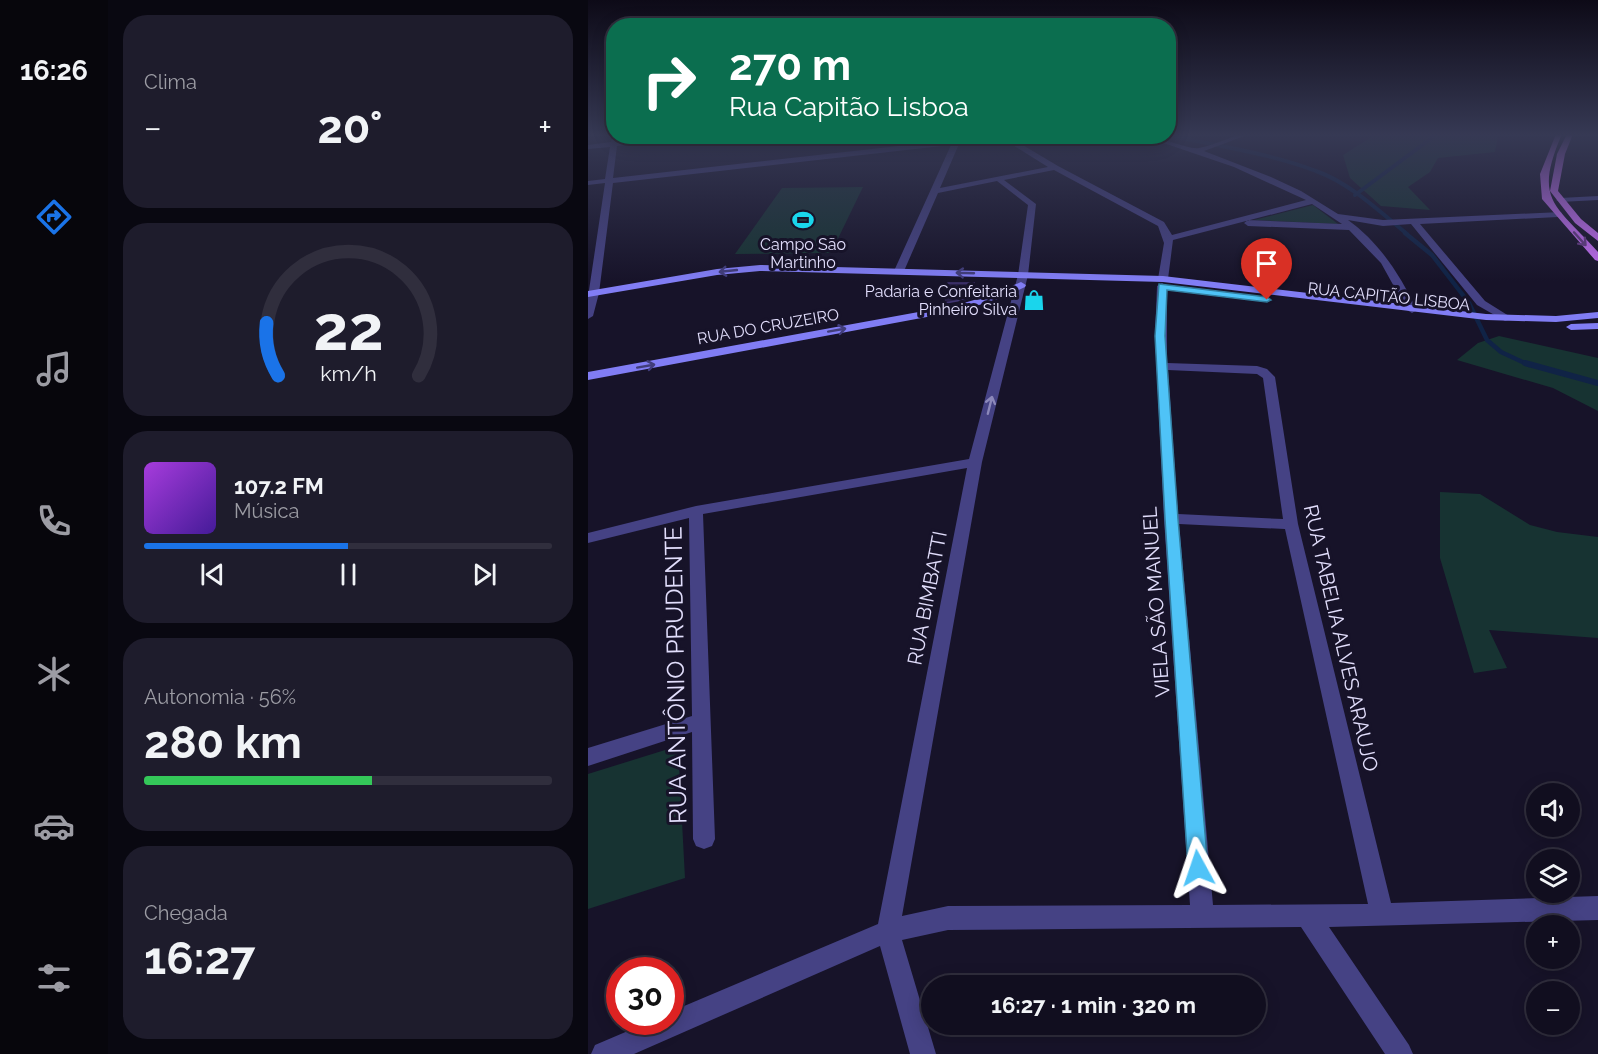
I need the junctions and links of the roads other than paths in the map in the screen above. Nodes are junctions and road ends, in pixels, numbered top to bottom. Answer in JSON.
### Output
{"nodes":[{"id":1,"x":608,"y":183,"type":"edge"},
{"id":2,"x":938,"y":183,"type":"edge"},
{"id":3,"x":972,"y":183,"type":"edge"},
{"id":4,"x":1004,"y":183,"type":"edge"},
{"id":5,"x":1084,"y":183,"type":"edge"},
{"id":6,"x":1277,"y":183,"type":"edge"},
{"id":7,"x":1542,"y":183,"type":"edge"},
{"id":8,"x":1555,"y":183,"type":"edge"},
{"id":9,"x":934,"y":191,"type":"junction"},
{"id":10,"x":1598,"y":198,"type":"edge"},
{"id":11,"x":1560,"y":200,"type":"junction"},
{"id":12,"x":1313,"y":201,"type":"junction"},
{"id":13,"x":1558,"y":214,"type":"junction"},
{"id":14,"x":1335,"y":216,"type":"junction"},
{"id":15,"x":1413,"y":221,"type":"junction"},
{"id":16,"x":1231,"y":223,"type":"junction"},
{"id":17,"x":1385,"y":223,"type":"junction"},
{"id":18,"x":1349,"y":227,"type":"junction"},
{"id":19,"x":604,"y":230,"type":"junction"},
{"id":20,"x":588,"y":232,"type":"edge"},
{"id":21,"x":1360,"y":236,"type":"junction"},
{"id":22,"x":1169,"y":238,"type":"junction"},
{"id":23,"x":1598,"y":238,"type":"edge"},
{"id":24,"x":1598,"y":258,"type":"edge"},
{"id":25,"x":899,"y":271,"type":"junction"},
{"id":26,"x":1022,"y":280,"type":"junction"},
{"id":27,"x":1163,"y":283,"type":"junction"},
{"id":28,"x":591,"y":294,"type":"edge"},
{"id":29,"x":1412,"y":310,"type":"junction"},
{"id":30,"x":1598,"y":315,"type":"edge"},
{"id":31,"x":588,"y":316,"type":"edge"},
{"id":32,"x":1452,"y":317,"type":"junction"},
{"id":33,"x":1504,"y":318,"type":"junction"},
{"id":34,"x":1487,"y":320,"type":"junction"},
{"id":35,"x":1598,"y":326,"type":"edge"},
{"id":36,"x":1162,"y":366,"type":"junction"},
{"id":37,"x":588,"y":376,"type":"edge"},
{"id":38,"x":975,"y":462,"type":"junction"},
{"id":39,"x":696,"y":511,"type":"junction"},
{"id":40,"x":1171,"y":519,"type":"junction"},
{"id":41,"x":1291,"y":524,"type":"junction"},
{"id":42,"x":588,"y":538,"type":"edge"},
{"id":43,"x":701,"y":721,"type":"junction"},
{"id":44,"x":588,"y":757,"type":"edge"},
{"id":45,"x":704,"y":839,"type":"dead end"},
{"id":46,"x":1598,"y":908,"type":"edge"},
{"id":47,"x":1202,"y":915,"type":"junction"},
{"id":48,"x":1307,"y":915,"type":"junction"},
{"id":49,"x":1382,"y":915,"type":"junction"},
{"id":50,"x":888,"y":931,"type":"junction"},
{"id":51,"x":604,"y":1054,"type":"edge"},
{"id":52,"x":923,"y":1054,"type":"edge"},
{"id":53,"x":1400,"y":1054,"type":"edge"}],
"edges":[{"from":1,"to":19,"type":"street"},
{"from":2,"to":9,"type":"street"},
{"from":3,"to":9,"type":"street"},
{"from":4,"to":26,"type":"street","name":"RUA BIMBATTI"},
{"from":5,"to":22,"type":"street"},
{"from":6,"to":12,"type":"street"},
{"from":7,"to":13,"type":"main road"},
{"from":8,"to":11,"type":"main road"},
{"from":9,"to":25,"type":"street"},
{"from":10,"to":11,"type":"street"},
{"from":11,"to":23,"type":"main road"},
{"from":12,"to":14,"type":"street"},
{"from":12,"to":16,"type":"street"},
{"from":13,"to":15,"type":"street"},
{"from":13,"to":24,"type":"main road","one_way":true},
{"from":14,"to":17,"type":"street"},
{"from":14,"to":18,"type":"street"},
{"from":15,"to":17,"type":"street"},
{"from":15,"to":33,"type":"street"},
{"from":16,"to":18,"type":"street"},
{"from":16,"to":22,"type":"street"},
{"from":17,"to":21,"type":"street"},
{"from":18,"to":21,"type":"street"},
{"from":19,"to":20,"type":"street"},
{"from":19,"to":28,"type":"street"},
{"from":21,"to":29,"type":"street"},
{"from":22,"to":27,"type":"street","name":"VIELA SÃO MANUEL"},
{"from":26,"to":25,"type":"street","name":"RUA CAPITÃO LISBOA","one_way":true},
{"from":25,"to":28,"type":"street","name":"RUA CAPITÃO LISBOA","one_way":true},
{"from":26,"to":27,"type":"street","name":"RUA CAPITÃO LISBOA"},
{"from":37,"to":26,"type":"street","name":"RUA DO CRUZEIRO","one_way":true},
{"from":38,"to":26,"type":"street","name":"RUA BIMBATTI","one_way":true},
{"from":27,"to":29,"type":"street","name":"RUA CAPITÃO LISBOA"},
{"from":27,"to":32,"type":"street","name":"RUA CAPITÃO LISBOA"},
{"from":27,"to":36,"type":"street","name":"VIELA SÃO MANUEL"},
{"from":28,"to":31,"type":"street"},
{"from":29,"to":32,"type":"street","name":"RUA CAPITÃO LISBOA"},
{"from":30,"to":33,"type":"street","name":"RUA CAPITÃO LISBOA"},
{"from":32,"to":34,"type":"street","name":"RUA CAPITÃO LISBOA"},
{"from":33,"to":34,"type":"street","name":"RUA CAPITÃO LISBOA"},
{"from":34,"to":35,"type":"street","name":"RUA CAPITÃO LISBOA"},
{"from":36,"to":40,"type":"street","name":"VIELA SÃO MANUEL"},
{"from":36,"to":41,"type":"street","name":"RUA TABELIA ALVES ARAUJO"},
{"from":38,"to":39,"type":"street"},
{"from":38,"to":50,"type":"street","name":"RUA BIMBATTI"},
{"from":39,"to":42,"type":"street"},
{"from":39,"to":43,"type":"street","name":"RUA ANTÔNIO PRUDENTE"},
{"from":40,"to":41,"type":"street"},
{"from":40,"to":47,"type":"street","name":"VIELA SÃO MANUEL"},
{"from":41,"to":49,"type":"street","name":"RUA TABELIA ALVES ARAUJO"},
{"from":43,"to":44,"type":"street"},
{"from":43,"to":45,"type":"street","name":"RUA ANTÔNIO PRUDENTE"},
{"from":46,"to":49,"type":"street"},
{"from":47,"to":48,"type":"street"},
{"from":47,"to":50,"type":"street"},
{"from":48,"to":49,"type":"street"},
{"from":48,"to":53,"type":"street"},
{"from":50,"to":51,"type":"street"},
{"from":50,"to":52,"type":"street"}]}
